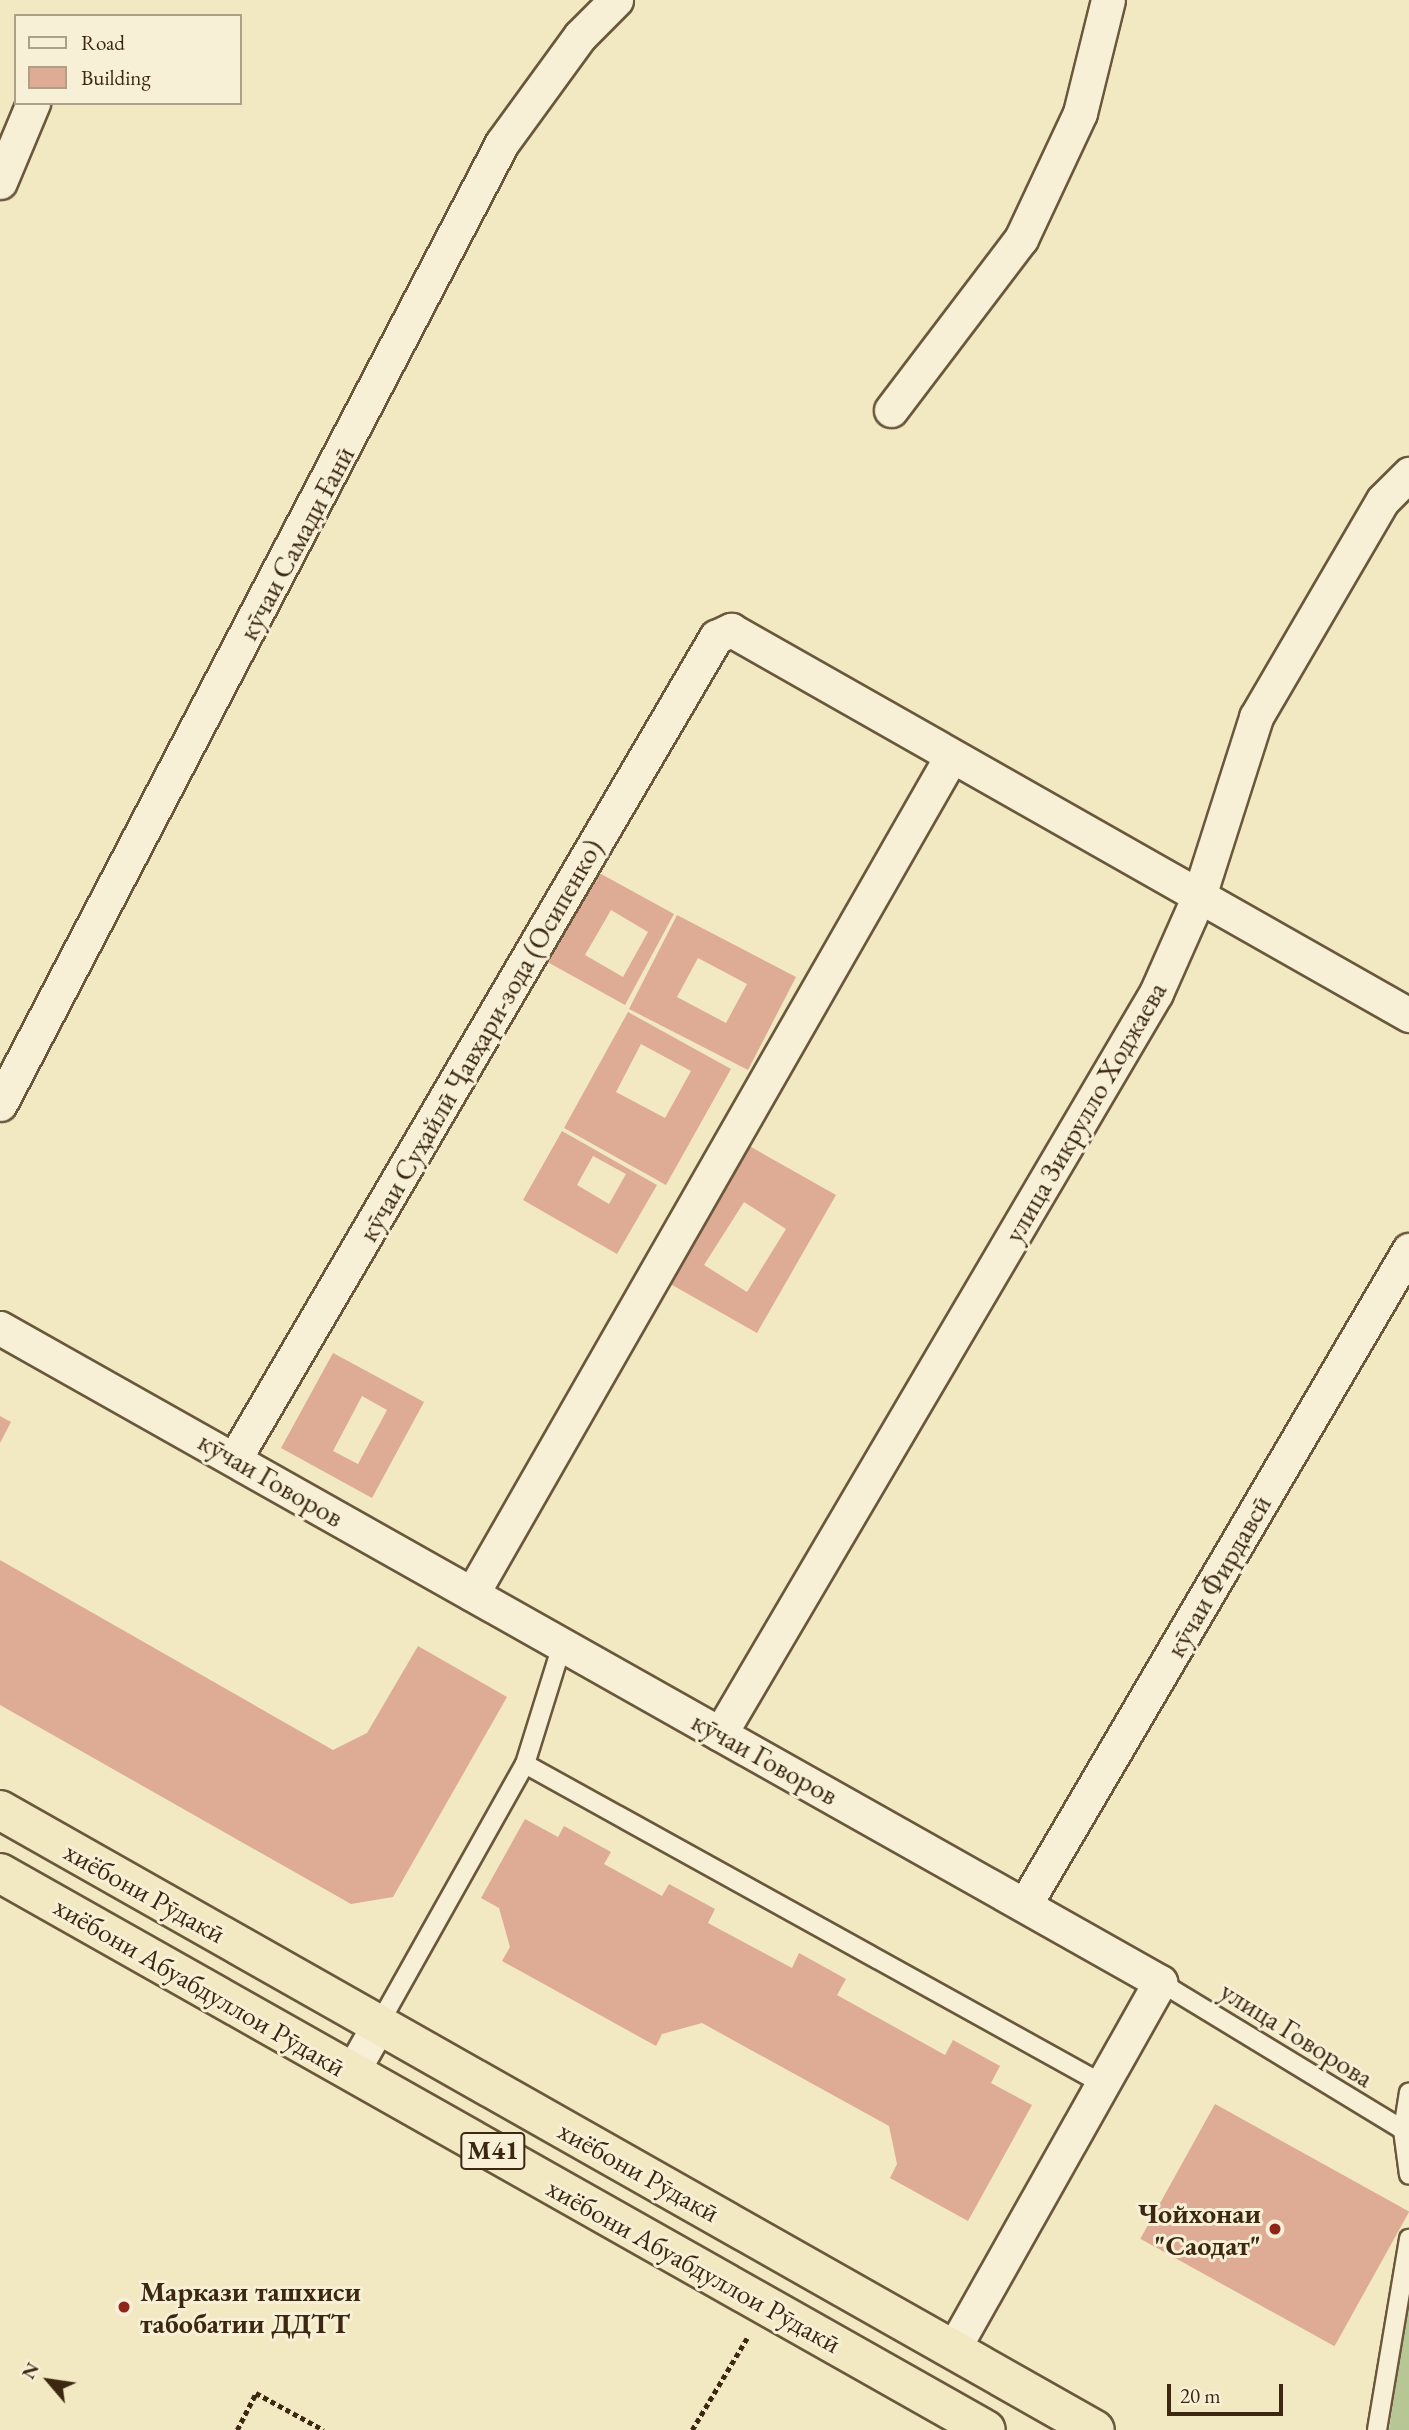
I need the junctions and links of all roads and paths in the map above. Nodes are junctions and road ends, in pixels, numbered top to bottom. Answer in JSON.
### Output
{"nodes":[{"id":1,"x":616,"y":0,"type":"edge"},
{"id":2,"x":1108,"y":0,"type":"edge"},
{"id":3,"x":32,"y":105,"type":"edge"},
{"id":4,"x":0,"y":182,"type":"edge"},
{"id":5,"x":891,"y":410,"type":"dead end"},
{"id":6,"x":1409,"y":474,"type":"edge"},
{"id":7,"x":951,"y":757,"type":"junction"},
{"id":8,"x":1199,"y":896,"type":"junction"},
{"id":9,"x":1409,"y":1014,"type":"edge"},
{"id":10,"x":0,"y":1104,"type":"edge"},
{"id":11,"x":1409,"y":1250,"type":"edge"},
{"id":12,"x":0,"y":1328,"type":"edge"},
{"id":13,"x":235,"y":1458,"type":"junction"},
{"id":14,"x":472,"y":1594,"type":"junction"},
{"id":15,"x":562,"y":1645,"type":"junction"},
{"id":16,"x":720,"y":1734,"type":"junction"},
{"id":17,"x":525,"y":1764,"type":"junction"},
{"id":18,"x":0,"y":1810,"type":"edge"},
{"id":19,"x":0,"y":1873,"type":"edge"},
{"id":20,"x":1027,"y":1901,"type":"junction"},
{"id":21,"x":1160,"y":1982,"type":"junction"},
{"id":22,"x":379,"y":2024,"type":"junction"},
{"id":23,"x":352,"y":2072,"type":"junction"},
{"id":24,"x":1101,"y":2083,"type":"junction"},
{"id":25,"x":1409,"y":2092,"type":"edge"},
{"id":26,"x":1403,"y":2130,"type":"junction"},
{"id":27,"x":1409,"y":2175,"type":"edge"},
{"id":28,"x":1409,"y":2239,"type":"edge"},
{"id":29,"x":766,"y":2305,"type":"junction"},
{"id":30,"x":953,"y":2350,"type":"junction"},
{"id":31,"x":237,"y":2430,"type":"edge"},
{"id":32,"x":324,"y":2430,"type":"edge"},
{"id":33,"x":692,"y":2430,"type":"edge"},
{"id":34,"x":986,"y":2430,"type":"edge"},
{"id":35,"x":1095,"y":2430,"type":"edge"},
{"id":36,"x":1377,"y":2430,"type":"edge"}],
"edges":[{"from":1,"to":10,"type":"street","name":"кӯчаи Самади Ғанӣ"},
{"from":2,"to":5,"type":"street"},
{"from":3,"to":4,"type":"street"},
{"from":6,"to":8,"type":"street","name":"улица Зикрулло Ходжаева"},
{"from":7,"to":8,"type":"street"},
{"from":7,"to":13,"type":"street","name":"кӯчаи Суҳайлӣ Ҷавҳари-зода (Осипенко)"},
{"from":7,"to":14,"type":"street"},
{"from":8,"to":9,"type":"street"},
{"from":8,"to":16,"type":"street","name":"улица Зикрулло Ходжаева"},
{"from":11,"to":20,"type":"street","name":"кӯчаи Фирдавсӣ"},
{"from":12,"to":13,"type":"street","name":"кӯчаи Говоров"},
{"from":13,"to":14,"type":"street","name":"кӯчаи Говоров"},
{"from":14,"to":15,"type":"street","name":"кӯчаи Говоров"},
{"from":15,"to":16,"type":"street","name":"кӯчаи Говоров"},
{"from":15,"to":17,"type":"lane"},
{"from":16,"to":20,"type":"street","name":"кӯчаи Говоров"},
{"from":17,"to":22,"type":"lane"},
{"from":17,"to":24,"type":"lane"},
{"from":18,"to":22,"type":"highway","name":"хиёбони Рӯдакӣ"},
{"from":19,"to":23,"type":"highway","name":"хиёбони Абуабдуллои Рӯдакӣ","number":"M41"},
{"from":20,"to":21,"type":"street","name":"кӯчаи Говоров"},
{"from":21,"to":24,"type":"street"},
{"from":21,"to":26,"type":"lane","name":"улица Говорова"},
{"from":22,"to":23,"type":"street"},
{"from":22,"to":30,"type":"highway","name":"хиёбони Рӯдакӣ"},
{"from":23,"to":29,"type":"highway","name":"хиёбони Абуабдуллои Рӯдакӣ","number":"M41"},
{"from":24,"to":30,"type":"street"},
{"from":25,"to":26,"type":"lane"},
{"from":26,"to":27,"type":"lane"},
{"from":28,"to":36,"type":"lane"},
{"from":29,"to":33,"type":"path"},
{"from":29,"to":34,"type":"highway","name":"хиёбони Абуабдуллои Рӯдакӣ","number":"M41"},
{"from":30,"to":35,"type":"highway","name":"хиёбони Рӯдакӣ"},
{"from":31,"to":32,"type":"path"}]}
